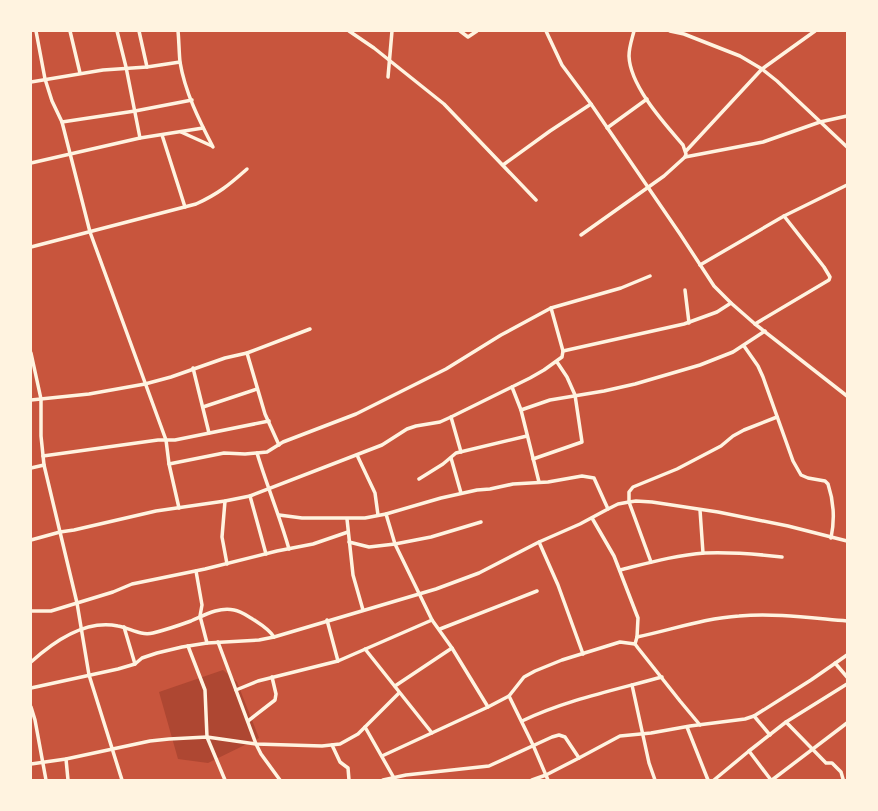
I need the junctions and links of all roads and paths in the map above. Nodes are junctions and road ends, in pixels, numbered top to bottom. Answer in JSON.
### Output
{"nodes":[{"id":1,"x":36,"y":31,"type":"edge"},
{"id":2,"x":70,"y":31,"type":"edge"},
{"id":3,"x":118,"y":31,"type":"edge"},
{"id":4,"x":139,"y":31,"type":"edge"},
{"id":5,"x":178,"y":31,"type":"edge"},
{"id":6,"x":349,"y":31,"type":"edge"},
{"id":7,"x":392,"y":31,"type":"edge"},
{"id":8,"x":460,"y":31,"type":"edge"},
{"id":9,"x":477,"y":31,"type":"edge"},
{"id":10,"x":546,"y":31,"type":"edge"},
{"id":11,"x":634,"y":31,"type":"edge"},
{"id":12,"x":670,"y":31,"type":"edge"},
{"id":13,"x":815,"y":31,"type":"edge"},
{"id":14,"x":390,"y":61,"type":"junction"},
{"id":15,"x":180,"y":62,"type":"junction"},
{"id":16,"x":126,"y":67,"type":"junction"},
{"id":17,"x":147,"y":67,"type":"junction"},
{"id":18,"x":762,"y":69,"type":"junction"},
{"id":19,"x":80,"y":73,"type":"junction"},
{"id":20,"x":388,"y":77,"type":"dead end"},
{"id":21,"x":45,"y":79,"type":"junction"},
{"id":22,"x":31,"y":82,"type":"edge"},
{"id":23,"x":647,"y":99,"type":"junction"},
{"id":24,"x":192,"y":100,"type":"junction"},
{"id":25,"x":591,"y":104,"type":"junction"},
{"id":26,"x":135,"y":111,"type":"junction"},
{"id":27,"x":847,"y":116,"type":"edge"},
{"id":28,"x":62,"y":122,"type":"junction"},
{"id":29,"x":820,"y":122,"type":"junction"},
{"id":30,"x":203,"y":128,"type":"junction"},
{"id":31,"x":607,"y":128,"type":"junction"},
{"id":32,"x":181,"y":132,"type":"junction"},
{"id":33,"x":162,"y":135,"type":"junction"},
{"id":34,"x":140,"y":138,"type":"junction"},
{"id":35,"x":847,"y":147,"type":"edge"},
{"id":36,"x":686,"y":151,"type":"junction"},
{"id":37,"x":70,"y":154,"type":"junction"},
{"id":38,"x":685,"y":157,"type":"junction"},
{"id":39,"x":31,"y":164,"type":"edge"},
{"id":40,"x":503,"y":165,"type":"junction"},
{"id":41,"x":247,"y":168,"type":"dead end"},
{"id":42,"x":847,"y":185,"type":"edge"},
{"id":43,"x":648,"y":187,"type":"junction"},
{"id":44,"x":536,"y":200,"type":"dead end"},
{"id":45,"x":185,"y":207,"type":"junction"},
{"id":46,"x":784,"y":216,"type":"junction"},
{"id":47,"x":90,"y":232,"type":"junction"},
{"id":48,"x":581,"y":235,"type":"dead end"},
{"id":49,"x":31,"y":247,"type":"edge"},
{"id":50,"x":700,"y":264,"type":"junction"},
{"id":51,"x":650,"y":276,"type":"dead end"},
{"id":52,"x":685,"y":290,"type":"dead end"},
{"id":53,"x":731,"y":303,"type":"junction"},
{"id":54,"x":551,"y":308,"type":"junction"},
{"id":55,"x":689,"y":323,"type":"junction"},
{"id":56,"x":755,"y":324,"type":"junction"},
{"id":57,"x":310,"y":329,"type":"dead end"},
{"id":58,"x":765,"y":331,"type":"junction"},
{"id":59,"x":744,"y":346,"type":"junction"},
{"id":60,"x":563,"y":351,"type":"junction"},
{"id":61,"x":31,"y":353,"type":"edge"},
{"id":62,"x":247,"y":353,"type":"junction"},
{"id":63,"x":557,"y":362,"type":"junction"},
{"id":64,"x":193,"y":368,"type":"junction"},
{"id":65,"x":145,"y":384,"type":"junction"},
{"id":66,"x":512,"y":387,"type":"junction"},
{"id":67,"x":257,"y":389,"type":"junction"},
{"id":68,"x":574,"y":395,"type":"junction"},
{"id":69,"x":847,"y":396,"type":"edge"},
{"id":70,"x":41,"y":399,"type":"junction"},
{"id":71,"x":31,"y":400,"type":"edge"},
{"id":72,"x":203,"y":407,"type":"junction"},
{"id":73,"x":521,"y":410,"type":"junction"},
{"id":74,"x":451,"y":417,"type":"junction"},
{"id":75,"x":777,"y":417,"type":"junction"},
{"id":76,"x":269,"y":421,"type":"junction"},
{"id":77,"x":209,"y":433,"type":"junction"},
{"id":78,"x":527,"y":436,"type":"junction"},
{"id":79,"x":166,"y":440,"type":"junction"},
{"id":80,"x":279,"y":445,"type":"junction"},
{"id":81,"x":461,"y":452,"type":"junction"},
{"id":82,"x":257,"y":453,"type":"junction"},
{"id":83,"x":357,"y":455,"type":"junction"},
{"id":84,"x":43,"y":456,"type":"junction"},
{"id":85,"x":450,"y":458,"type":"junction"},
{"id":86,"x":533,"y":459,"type":"junction"},
{"id":87,"x":170,"y":464,"type":"junction"},
{"id":88,"x":44,"y":465,"type":"junction"},
{"id":89,"x":31,"y":468,"type":"edge"},
{"id":90,"x":419,"y":479,"type":"dead end"},
{"id":91,"x":539,"y":482,"type":"junction"},
{"id":92,"x":267,"y":489,"type":"junction"},
{"id":93,"x":461,"y":493,"type":"junction"},
{"id":94,"x":250,"y":496,"type":"junction"},
{"id":95,"x":225,"y":501,"type":"junction"},
{"id":96,"x":629,"y":502,"type":"junction"},
{"id":97,"x":179,"y":508,"type":"junction"},
{"id":98,"x":608,"y":509,"type":"junction"},
{"id":99,"x":700,"y":510,"type":"junction"},
{"id":100,"x":386,"y":514,"type":"junction"},
{"id":101,"x":279,"y":516,"type":"junction"},
{"id":102,"x":378,"y":516,"type":"junction"},
{"id":103,"x":592,"y":518,"type":"junction"},
{"id":104,"x":347,"y":519,"type":"junction"},
{"id":105,"x":481,"y":522,"type":"dead end"},
{"id":106,"x":60,"y":532,"type":"junction"},
{"id":107,"x":348,"y":532,"type":"junction"},
{"id":108,"x":831,"y":538,"type":"junction"},
{"id":109,"x":31,"y":540,"type":"edge"},
{"id":110,"x":847,"y":541,"type":"edge"},
{"id":111,"x":349,"y":542,"type":"junction"},
{"id":112,"x":538,"y":542,"type":"junction"},
{"id":113,"x":395,"y":544,"type":"junction"},
{"id":114,"x":288,"y":549,"type":"junction"},
{"id":115,"x":266,"y":554,"type":"junction"},
{"id":116,"x":703,"y":554,"type":"junction"},
{"id":117,"x":782,"y":557,"type":"dead end"},
{"id":118,"x":651,"y":562,"type":"junction"},
{"id":119,"x":227,"y":564,"type":"junction"},
{"id":120,"x":620,"y":570,"type":"junction"},
{"id":121,"x":196,"y":571,"type":"junction"},
{"id":122,"x":536,"y":591,"type":"dead end"},
{"id":123,"x":420,"y":594,"type":"junction"},
{"id":124,"x":77,"y":603,"type":"junction"},
{"id":125,"x":363,"y":610,"type":"junction"},
{"id":126,"x":31,"y":611,"type":"edge"},
{"id":127,"x":200,"y":616,"type":"junction"},
{"id":128,"x":327,"y":620,"type":"junction"},
{"id":129,"x":432,"y":620,"type":"junction"},
{"id":130,"x":847,"y":621,"type":"edge"},
{"id":131,"x":124,"y":628,"type":"junction"},
{"id":132,"x":82,"y":629,"type":"junction"},
{"id":133,"x":440,"y":629,"type":"junction"},
{"id":134,"x":274,"y":637,"type":"junction"},
{"id":135,"x":637,"y":637,"type":"junction"},
{"id":136,"x":218,"y":642,"type":"junction"},
{"id":137,"x":207,"y":643,"type":"junction"},
{"id":138,"x":635,"y":644,"type":"junction"},
{"id":139,"x":188,"y":646,"type":"junction"},
{"id":140,"x":452,"y":648,"type":"junction"},
{"id":141,"x":365,"y":649,"type":"junction"},
{"id":142,"x":583,"y":654,"type":"junction"},
{"id":143,"x":847,"y":655,"type":"edge"},
{"id":144,"x":338,"y":661,"type":"junction"},
{"id":145,"x":31,"y":662,"type":"edge"},
{"id":146,"x":135,"y":664,"type":"junction"},
{"id":147,"x":835,"y":664,"type":"junction"},
{"id":148,"x":89,"y":675,"type":"junction"},
{"id":149,"x":272,"y":677,"type":"junction"},
{"id":150,"x":662,"y":677,"type":"junction"},
{"id":151,"x":847,"y":677,"type":"edge"},
{"id":152,"x":847,"y":684,"type":"edge"},
{"id":153,"x":632,"y":685,"type":"junction"},
{"id":154,"x":395,"y":686,"type":"junction"},
{"id":155,"x":31,"y":688,"type":"edge"},
{"id":156,"x":236,"y":690,"type":"junction"},
{"id":157,"x":399,"y":693,"type":"junction"},
{"id":158,"x":509,"y":696,"type":"junction"},
{"id":159,"x":31,"y":707,"type":"edge"},
{"id":160,"x":488,"y":707,"type":"junction"},
{"id":161,"x":754,"y":716,"type":"junction"},
{"id":162,"x":248,"y":721,"type":"junction"},
{"id":163,"x":522,"y":721,"type":"junction"},
{"id":164,"x":786,"y":722,"type":"junction"},
{"id":165,"x":847,"y":723,"type":"edge"},
{"id":166,"x":700,"y":725,"type":"junction"},
{"id":167,"x":365,"y":727,"type":"junction"},
{"id":168,"x":687,"y":727,"type":"junction"},
{"id":169,"x":432,"y":733,"type":"junction"},
{"id":170,"x":643,"y":734,"type":"junction"},
{"id":171,"x":770,"y":736,"type":"junction"},
{"id":172,"x":207,"y":738,"type":"junction"},
{"id":173,"x":256,"y":744,"type":"junction"},
{"id":174,"x":332,"y":745,"type":"junction"},
{"id":175,"x":533,"y":746,"type":"junction"},
{"id":176,"x":114,"y":749,"type":"junction"},
{"id":177,"x":813,"y":749,"type":"junction"},
{"id":178,"x":749,"y":751,"type":"junction"},
{"id":179,"x":382,"y":756,"type":"junction"},
{"id":180,"x":579,"y":758,"type":"junction"},
{"id":181,"x":66,"y":759,"type":"junction"},
{"id":182,"x":42,"y":762,"type":"junction"},
{"id":183,"x":31,"y":764,"type":"edge"},
{"id":184,"x":406,"y":775,"type":"junction"},
{"id":185,"x":546,"y":775,"type":"junction"},
{"id":186,"x":847,"y":776,"type":"edge"},
{"id":187,"x":394,"y":778,"type":"junction"},
{"id":188,"x":46,"y":780,"type":"edge"},
{"id":189,"x":68,"y":780,"type":"edge"},
{"id":190,"x":122,"y":780,"type":"edge"},
{"id":191,"x":225,"y":780,"type":"edge"},
{"id":192,"x":280,"y":780,"type":"edge"},
{"id":193,"x":349,"y":780,"type":"edge"},
{"id":194,"x":383,"y":780,"type":"edge"},
{"id":195,"x":407,"y":780,"type":"edge"},
{"id":196,"x":532,"y":780,"type":"edge"},
{"id":197,"x":548,"y":780,"type":"edge"},
{"id":198,"x":655,"y":780,"type":"edge"},
{"id":199,"x":708,"y":780,"type":"edge"},
{"id":200,"x":714,"y":780,"type":"edge"},
{"id":201,"x":772,"y":780,"type":"edge"},
{"id":202,"x":842,"y":780,"type":"edge"}],
"edges":[{"from":1,"to":21,"type":"street"},
{"from":2,"to":19,"type":"street"},
{"from":3,"to":16,"type":"street"},
{"from":4,"to":17,"type":"street"},
{"from":5,"to":15,"type":"street"},
{"from":6,"to":14,"type":"street"},
{"from":7,"to":14,"type":"street"},
{"from":8,"to":9,"type":"street"},
{"from":10,"to":25,"type":"street"},
{"from":11,"to":23,"type":"street"},
{"from":12,"to":18,"type":"street"},
{"from":13,"to":18,"type":"street"},
{"from":14,"to":20,"type":"street"},
{"from":14,"to":40,"type":"street"},
{"from":15,"to":17,"type":"street"},
{"from":15,"to":24,"type":"street"},
{"from":16,"to":17,"type":"street"},
{"from":16,"to":19,"type":"street"},
{"from":16,"to":26,"type":"street"},
{"from":18,"to":29,"type":"street"},
{"from":18,"to":36,"type":"street"},
{"from":19,"to":21,"type":"street"},
{"from":21,"to":22,"type":"street"},
{"from":21,"to":28,"type":"street"},
{"from":23,"to":31,"type":"street"},
{"from":23,"to":36,"type":"street"},
{"from":24,"to":26,"type":"street"},
{"from":24,"to":30,"type":"street"},
{"from":25,"to":31,"type":"street"},
{"from":25,"to":40,"type":"street"},
{"from":26,"to":28,"type":"street"},
{"from":26,"to":34,"type":"street"},
{"from":27,"to":29,"type":"street"},
{"from":28,"to":37,"type":"street"},
{"from":29,"to":35,"type":"street"},
{"from":29,"to":38,"type":"street"},
{"from":30,"to":32,"type":"street"},
{"from":30,"to":32,"type":"street"},
{"from":31,"to":43,"type":"street"},
{"from":32,"to":33,"type":"street"},
{"from":33,"to":34,"type":"street"},
{"from":33,"to":45,"type":"street"},
{"from":34,"to":37,"type":"street"},
{"from":36,"to":38,"type":"street"},
{"from":37,"to":39,"type":"street"},
{"from":37,"to":47,"type":"street"},
{"from":38,"to":43,"type":"street"},
{"from":40,"to":44,"type":"street"},
{"from":41,"to":45,"type":"street"},
{"from":42,"to":46,"type":"street"},
{"from":43,"to":48,"type":"street"},
{"from":43,"to":50,"type":"street"},
{"from":45,"to":47,"type":"street"},
{"from":46,"to":50,"type":"street"},
{"from":46,"to":56,"type":"street"},
{"from":47,"to":49,"type":"street"},
{"from":47,"to":65,"type":"street"},
{"from":50,"to":53,"type":"street"},
{"from":51,"to":54,"type":"street"},
{"from":52,"to":55,"type":"street"},
{"from":53,"to":55,"type":"street"},
{"from":53,"to":56,"type":"street"},
{"from":54,"to":60,"type":"street"},
{"from":54,"to":80,"type":"street"},
{"from":55,"to":60,"type":"street"},
{"from":56,"to":58,"type":"street"},
{"from":57,"to":62,"type":"street"},
{"from":58,"to":59,"type":"street"},
{"from":58,"to":69,"type":"street"},
{"from":59,"to":68,"type":"street"},
{"from":59,"to":75,"type":"street"},
{"from":60,"to":63,"type":"street"},
{"from":61,"to":70,"type":"street"},
{"from":62,"to":64,"type":"street"},
{"from":62,"to":67,"type":"street"},
{"from":63,"to":66,"type":"street"},
{"from":63,"to":68,"type":"street"},
{"from":64,"to":65,"type":"street"},
{"from":64,"to":72,"type":"street"},
{"from":65,"to":70,"type":"street"},
{"from":65,"to":79,"type":"street"},
{"from":66,"to":73,"type":"street"},
{"from":66,"to":74,"type":"street"},
{"from":67,"to":72,"type":"street"},
{"from":67,"to":76,"type":"street"},
{"from":68,"to":73,"type":"street"},
{"from":68,"to":86,"type":"street"},
{"from":70,"to":71,"type":"street"},
{"from":70,"to":84,"type":"street"},
{"from":72,"to":77,"type":"street"},
{"from":73,"to":78,"type":"street"},
{"from":74,"to":81,"type":"street"},
{"from":74,"to":83,"type":"street"},
{"from":75,"to":96,"type":"street"},
{"from":75,"to":108,"type":"street"},
{"from":76,"to":77,"type":"street"},
{"from":76,"to":80,"type":"street"},
{"from":77,"to":79,"type":"street"},
{"from":78,"to":81,"type":"street"},
{"from":78,"to":86,"type":"street"},
{"from":79,"to":84,"type":"street"},
{"from":79,"to":87,"type":"street"},
{"from":80,"to":82,"type":"street"},
{"from":81,"to":85,"type":"street"},
{"from":82,"to":87,"type":"street"},
{"from":82,"to":92,"type":"street"},
{"from":83,"to":92,"type":"street"},
{"from":83,"to":102,"type":"street"},
{"from":84,"to":88,"type":"street"},
{"from":85,"to":90,"type":"street"},
{"from":85,"to":93,"type":"street"},
{"from":86,"to":91,"type":"street"},
{"from":87,"to":97,"type":"street"},
{"from":88,"to":89,"type":"street"},
{"from":88,"to":106,"type":"street"},
{"from":91,"to":93,"type":"street"},
{"from":91,"to":98,"type":"street"},
{"from":92,"to":94,"type":"street"},
{"from":92,"to":101,"type":"street"},
{"from":93,"to":100,"type":"street"},
{"from":94,"to":95,"type":"street"},
{"from":94,"to":115,"type":"street"},
{"from":95,"to":97,"type":"street"},
{"from":95,"to":119,"type":"street"},
{"from":96,"to":98,"type":"street"},
{"from":96,"to":99,"type":"street"},
{"from":96,"to":118,"type":"street"},
{"from":97,"to":106,"type":"street"},
{"from":98,"to":103,"type":"street"},
{"from":99,"to":108,"type":"street"},
{"from":99,"to":116,"type":"street"},
{"from":100,"to":102,"type":"street"},
{"from":100,"to":113,"type":"street"},
{"from":101,"to":104,"type":"street"},
{"from":101,"to":114,"type":"street"},
{"from":102,"to":104,"type":"street"},
{"from":103,"to":112,"type":"street"},
{"from":103,"to":120,"type":"street"},
{"from":104,"to":107,"type":"street"},
{"from":105,"to":113,"type":"street"},
{"from":106,"to":109,"type":"street"},
{"from":106,"to":124,"type":"street"},
{"from":107,"to":111,"type":"street"},
{"from":107,"to":114,"type":"street"},
{"from":108,"to":110,"type":"street"},
{"from":111,"to":113,"type":"street"},
{"from":111,"to":125,"type":"street"},
{"from":112,"to":123,"type":"street"},
{"from":112,"to":142,"type":"street"},
{"from":113,"to":123,"type":"street"},
{"from":114,"to":115,"type":"street"},
{"from":115,"to":119,"type":"street"},
{"from":116,"to":117,"type":"street"},
{"from":116,"to":118,"type":"street"},
{"from":118,"to":120,"type":"street"},
{"from":119,"to":121,"type":"street"},
{"from":120,"to":135,"type":"street"},
{"from":121,"to":124,"type":"street"},
{"from":121,"to":127,"type":"street"},
{"from":122,"to":133,"type":"street"},
{"from":123,"to":125,"type":"street"},
{"from":123,"to":129,"type":"street"},
{"from":124,"to":126,"type":"street"},
{"from":124,"to":132,"type":"street"},
{"from":125,"to":128,"type":"street"},
{"from":127,"to":131,"type":"street"},
{"from":127,"to":134,"type":"street"},
{"from":127,"to":137,"type":"street"},
{"from":128,"to":134,"type":"street"},
{"from":128,"to":144,"type":"street"},
{"from":129,"to":133,"type":"street"},
{"from":129,"to":141,"type":"street"},
{"from":130,"to":135,"type":"street"},
{"from":131,"to":132,"type":"street"},
{"from":131,"to":146,"type":"street"},
{"from":132,"to":145,"type":"street"},
{"from":132,"to":148,"type":"street"},
{"from":133,"to":140,"type":"street"},
{"from":134,"to":136,"type":"street"},
{"from":135,"to":138,"type":"street"},
{"from":136,"to":137,"type":"street"},
{"from":136,"to":156,"type":"street"},
{"from":137,"to":139,"type":"street"},
{"from":138,"to":142,"type":"street"},
{"from":138,"to":150,"type":"street"},
{"from":139,"to":146,"type":"street"},
{"from":139,"to":172,"type":"street"},
{"from":140,"to":154,"type":"street"},
{"from":140,"to":160,"type":"street"},
{"from":141,"to":144,"type":"street"},
{"from":141,"to":154,"type":"street"},
{"from":142,"to":158,"type":"street"},
{"from":143,"to":147,"type":"street"},
{"from":144,"to":149,"type":"street"},
{"from":146,"to":148,"type":"street"},
{"from":147,"to":151,"type":"street"},
{"from":147,"to":161,"type":"street"},
{"from":148,"to":155,"type":"street"},
{"from":148,"to":176,"type":"street"},
{"from":149,"to":156,"type":"street"},
{"from":149,"to":162,"type":"street"},
{"from":150,"to":153,"type":"street"},
{"from":150,"to":166,"type":"street"},
{"from":152,"to":164,"type":"street"},
{"from":153,"to":163,"type":"street"},
{"from":153,"to":170,"type":"street"},
{"from":154,"to":157,"type":"street"},
{"from":156,"to":162,"type":"street"},
{"from":157,"to":167,"type":"street"},
{"from":157,"to":169,"type":"street"},
{"from":158,"to":160,"type":"street"},
{"from":158,"to":163,"type":"street"},
{"from":159,"to":182,"type":"street"},
{"from":160,"to":169,"type":"street"},
{"from":161,"to":166,"type":"street"},
{"from":161,"to":171,"type":"street"},
{"from":162,"to":173,"type":"street"},
{"from":163,"to":175,"type":"street"},
{"from":164,"to":171,"type":"street"},
{"from":164,"to":177,"type":"street"},
{"from":165,"to":177,"type":"street"},
{"from":166,"to":168,"type":"street"},
{"from":167,"to":174,"type":"street"},
{"from":167,"to":179,"type":"street"},
{"from":168,"to":170,"type":"street"},
{"from":168,"to":199,"type":"street"},
{"from":169,"to":179,"type":"street"},
{"from":170,"to":180,"type":"street"},
{"from":170,"to":198,"type":"street"},
{"from":171,"to":178,"type":"street"},
{"from":172,"to":173,"type":"street"},
{"from":172,"to":176,"type":"street"},
{"from":172,"to":191,"type":"street"},
{"from":173,"to":174,"type":"street"},
{"from":173,"to":192,"type":"street"},
{"from":174,"to":193,"type":"street"},
{"from":175,"to":180,"type":"street"},
{"from":175,"to":184,"type":"street"},
{"from":175,"to":185,"type":"street"},
{"from":176,"to":181,"type":"street"},
{"from":176,"to":190,"type":"street"},
{"from":177,"to":201,"type":"street"},
{"from":177,"to":202,"type":"street"},
{"from":178,"to":200,"type":"street"},
{"from":178,"to":201,"type":"street"},
{"from":179,"to":187,"type":"street"},
{"from":180,"to":185,"type":"street"},
{"from":181,"to":182,"type":"street"},
{"from":181,"to":189,"type":"street"},
{"from":182,"to":183,"type":"street"},
{"from":182,"to":188,"type":"street"},
{"from":184,"to":187,"type":"street"},
{"from":184,"to":195,"type":"street"},
{"from":185,"to":196,"type":"street"},
{"from":185,"to":197,"type":"street"},
{"from":186,"to":202,"type":"street"},
{"from":187,"to":194,"type":"street"}]}
